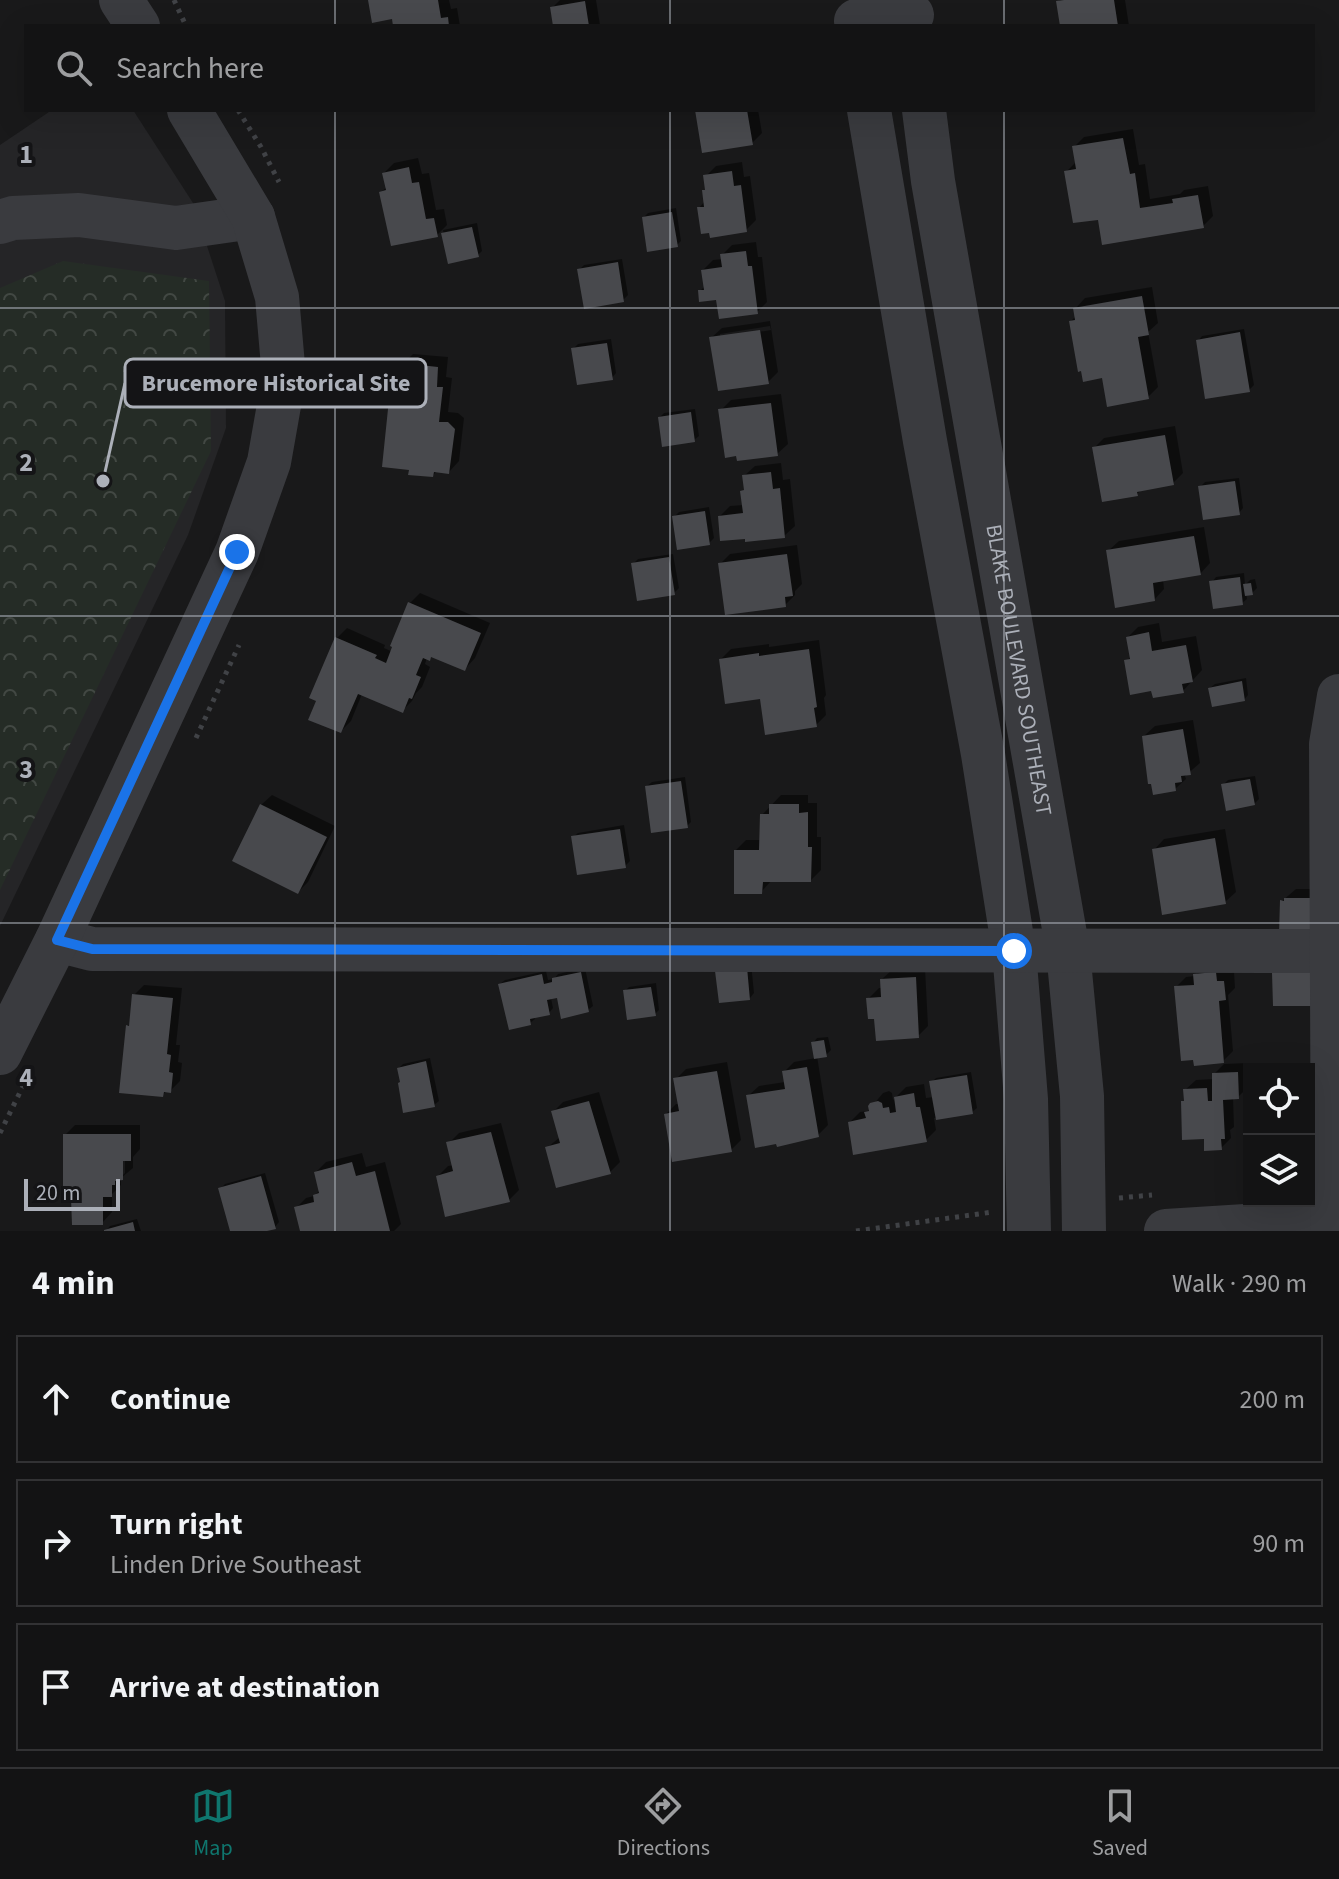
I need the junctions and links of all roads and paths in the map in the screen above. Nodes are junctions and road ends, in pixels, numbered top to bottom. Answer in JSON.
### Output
{"nodes":[{"id":1,"x":121,"y":0,"type":"edge"},
{"id":2,"x":156,"y":10,"type":"edge"},
{"id":3,"x":912,"y":14,"type":"edge"},
{"id":4,"x":856,"y":16,"type":"edge"},
{"id":5,"x":182,"y":24,"type":"edge"},
{"id":6,"x":190,"y":112,"type":"edge"},
{"id":7,"x":869,"y":112,"type":"edge"},
{"id":8,"x":924,"y":112,"type":"edge"},
{"id":9,"x":253,"y":217,"type":"junction"},
{"id":10,"x":0,"y":222,"type":"edge"},
{"id":11,"x":977,"y":432,"type":"junction"},
{"id":12,"x":925,"y":441,"type":"junction"},
{"id":13,"x":1339,"y":696,"type":"edge"},
{"id":14,"x":57,"y":940,"type":"junction"},
{"id":15,"x":1014,"y":951,"type":"junction"},
{"id":16,"x":1068,"y":951,"type":"junction"},
{"id":17,"x":1336,"y":951,"type":"edge"},
{"id":18,"x":0,"y":1053,"type":"edge"},
{"id":19,"x":1016,"y":1221,"type":"edge"},
{"id":20,"x":1335,"y":1224,"type":"edge"},
{"id":21,"x":856,"y":1231,"type":"edge"},
{"id":22,"x":1084,"y":1231,"type":"edge"},
{"id":23,"x":1166,"y":1231,"type":"edge"}],
"edges":[{"from":1,"to":2,"type":"street"},
{"from":2,"to":5,"type":"path"},
{"from":3,"to":4,"type":"street"},
{"from":6,"to":9,"type":"street"},
{"from":7,"to":12,"type":"street"},
{"from":8,"to":11,"type":"street","name":"BLAKE BOULEVARD SOUTHEAST"},
{"from":9,"to":10,"type":"street"},
{"from":9,"to":14,"type":"street"},
{"from":11,"to":12,"type":"street"},
{"from":11,"to":16,"type":"street","name":"BLAKE BOULEVARD SOUTHEAST"},
{"from":12,"to":15,"type":"street"},
{"from":13,"to":17,"type":"street"},
{"from":14,"to":15,"type":"street"},
{"from":14,"to":18,"type":"street"},
{"from":15,"to":16,"type":"street"},
{"from":15,"to":19,"type":"street"},
{"from":16,"to":17,"type":"street"},
{"from":16,"to":22,"type":"street","name":"BLAKE BOULEVARD SOUTHEAST"},
{"from":17,"to":20,"type":"street"},
{"from":19,"to":21,"type":"path"},
{"from":20,"to":23,"type":"street"}]}
